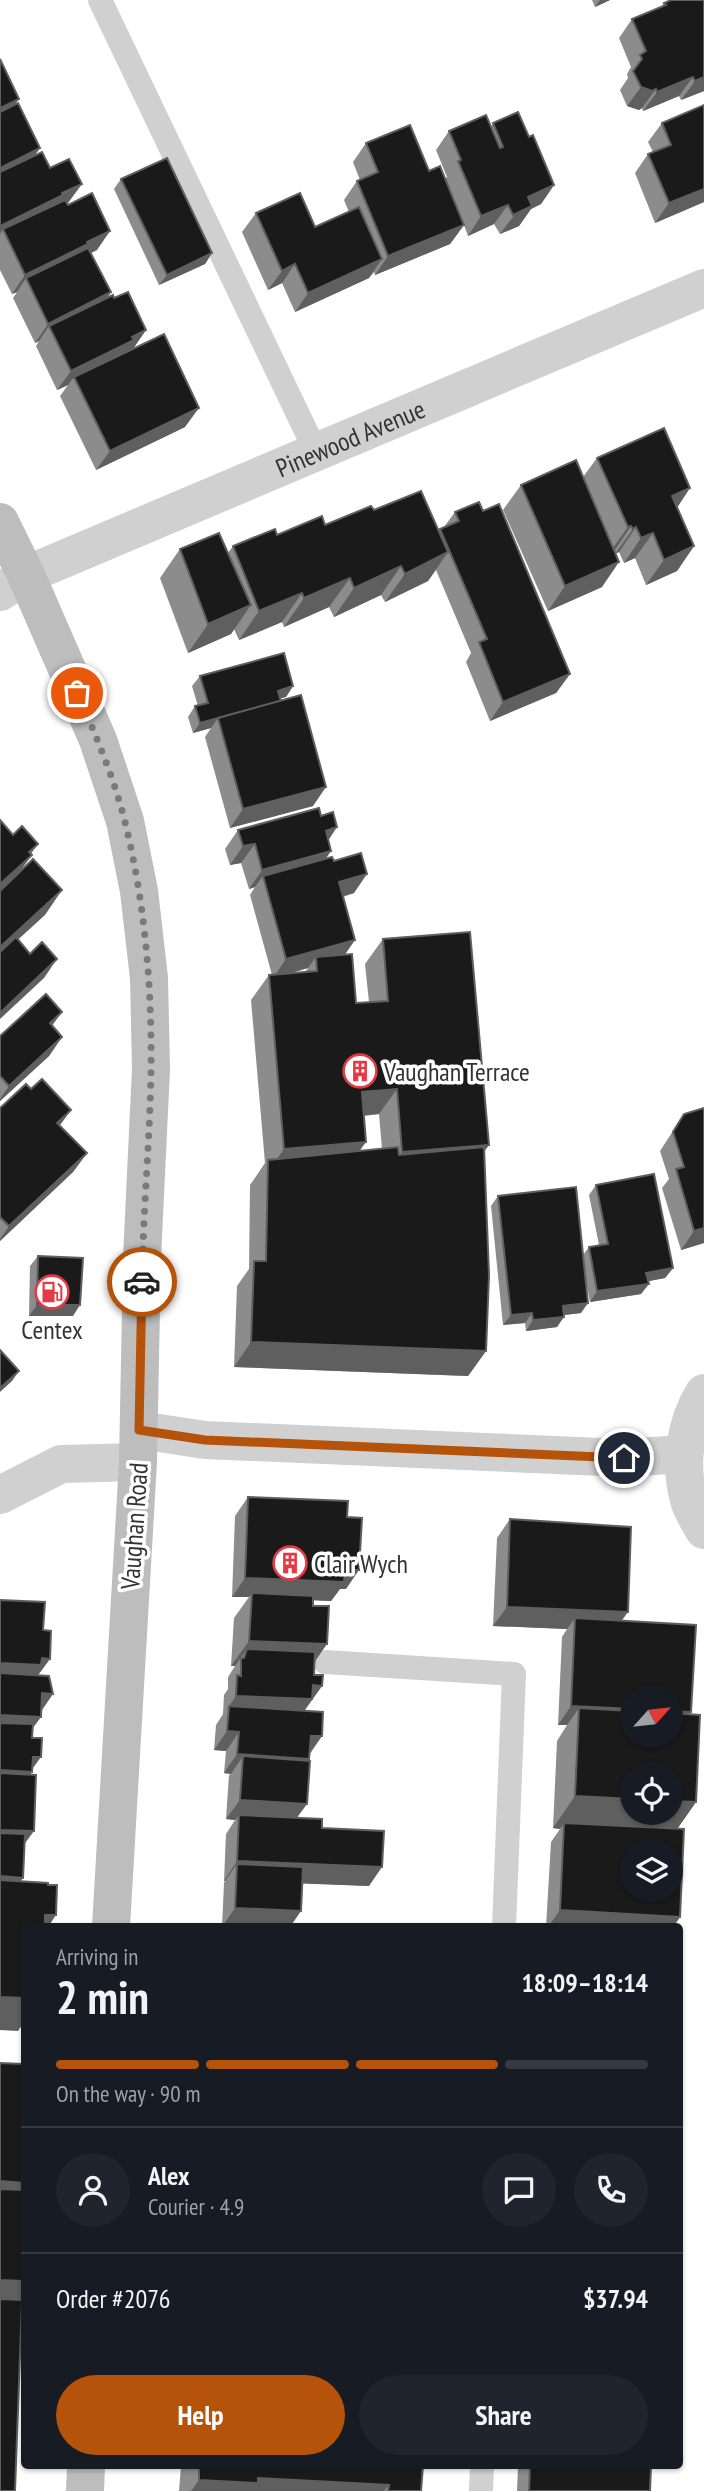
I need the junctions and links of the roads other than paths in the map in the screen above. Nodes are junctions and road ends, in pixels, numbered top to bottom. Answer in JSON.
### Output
{"nodes":[{"id":1,"x":100,"y":0,"type":"edge"},
{"id":2,"x":704,"y":288,"type":"edge"},
{"id":3,"x":316,"y":452,"type":"junction"},
{"id":4,"x":0,"y":522,"type":"edge"},
{"id":5,"x":13,"y":584,"type":"edge"},
{"id":6,"x":704,"y":1393,"type":"edge"},
{"id":7,"x":139,"y":1446,"type":"junction"},
{"id":8,"x":683,"y":1454,"type":"junction"},
{"id":9,"x":0,"y":1495,"type":"edge"},
{"id":10,"x":704,"y":1531,"type":"edge"},
{"id":11,"x":325,"y":1662,"type":"edge"},
{"id":12,"x":111,"y":1923,"type":"edge"},
{"id":13,"x":504,"y":1923,"type":"edge"},
{"id":14,"x":86,"y":2469,"type":"edge"},
{"id":15,"x":482,"y":2469,"type":"edge"},
{"id":16,"x":85,"y":2491,"type":"edge"},
{"id":17,"x":481,"y":2491,"type":"edge"}],
"edges":[{"from":1,"to":3,"type":"lane"},
{"from":2,"to":3,"type":"street","name":"Pinewood Avenue"},
{"from":3,"to":5,"type":"street","name":"Pinewood Avenue"},
{"from":4,"to":5,"type":"street","name":"Vaughan Road"},
{"from":5,"to":7,"type":"street","name":"Vaughan Road"},
{"from":6,"to":8,"type":"street"},
{"from":7,"to":8,"type":"street"},
{"from":7,"to":9,"type":"street"},
{"from":7,"to":12,"type":"street","name":"Vaughan Road"},
{"from":8,"to":10,"type":"street"},
{"from":11,"to":13,"type":"lane"},
{"from":14,"to":16,"type":"street"},
{"from":15,"to":17,"type":"lane"}]}
